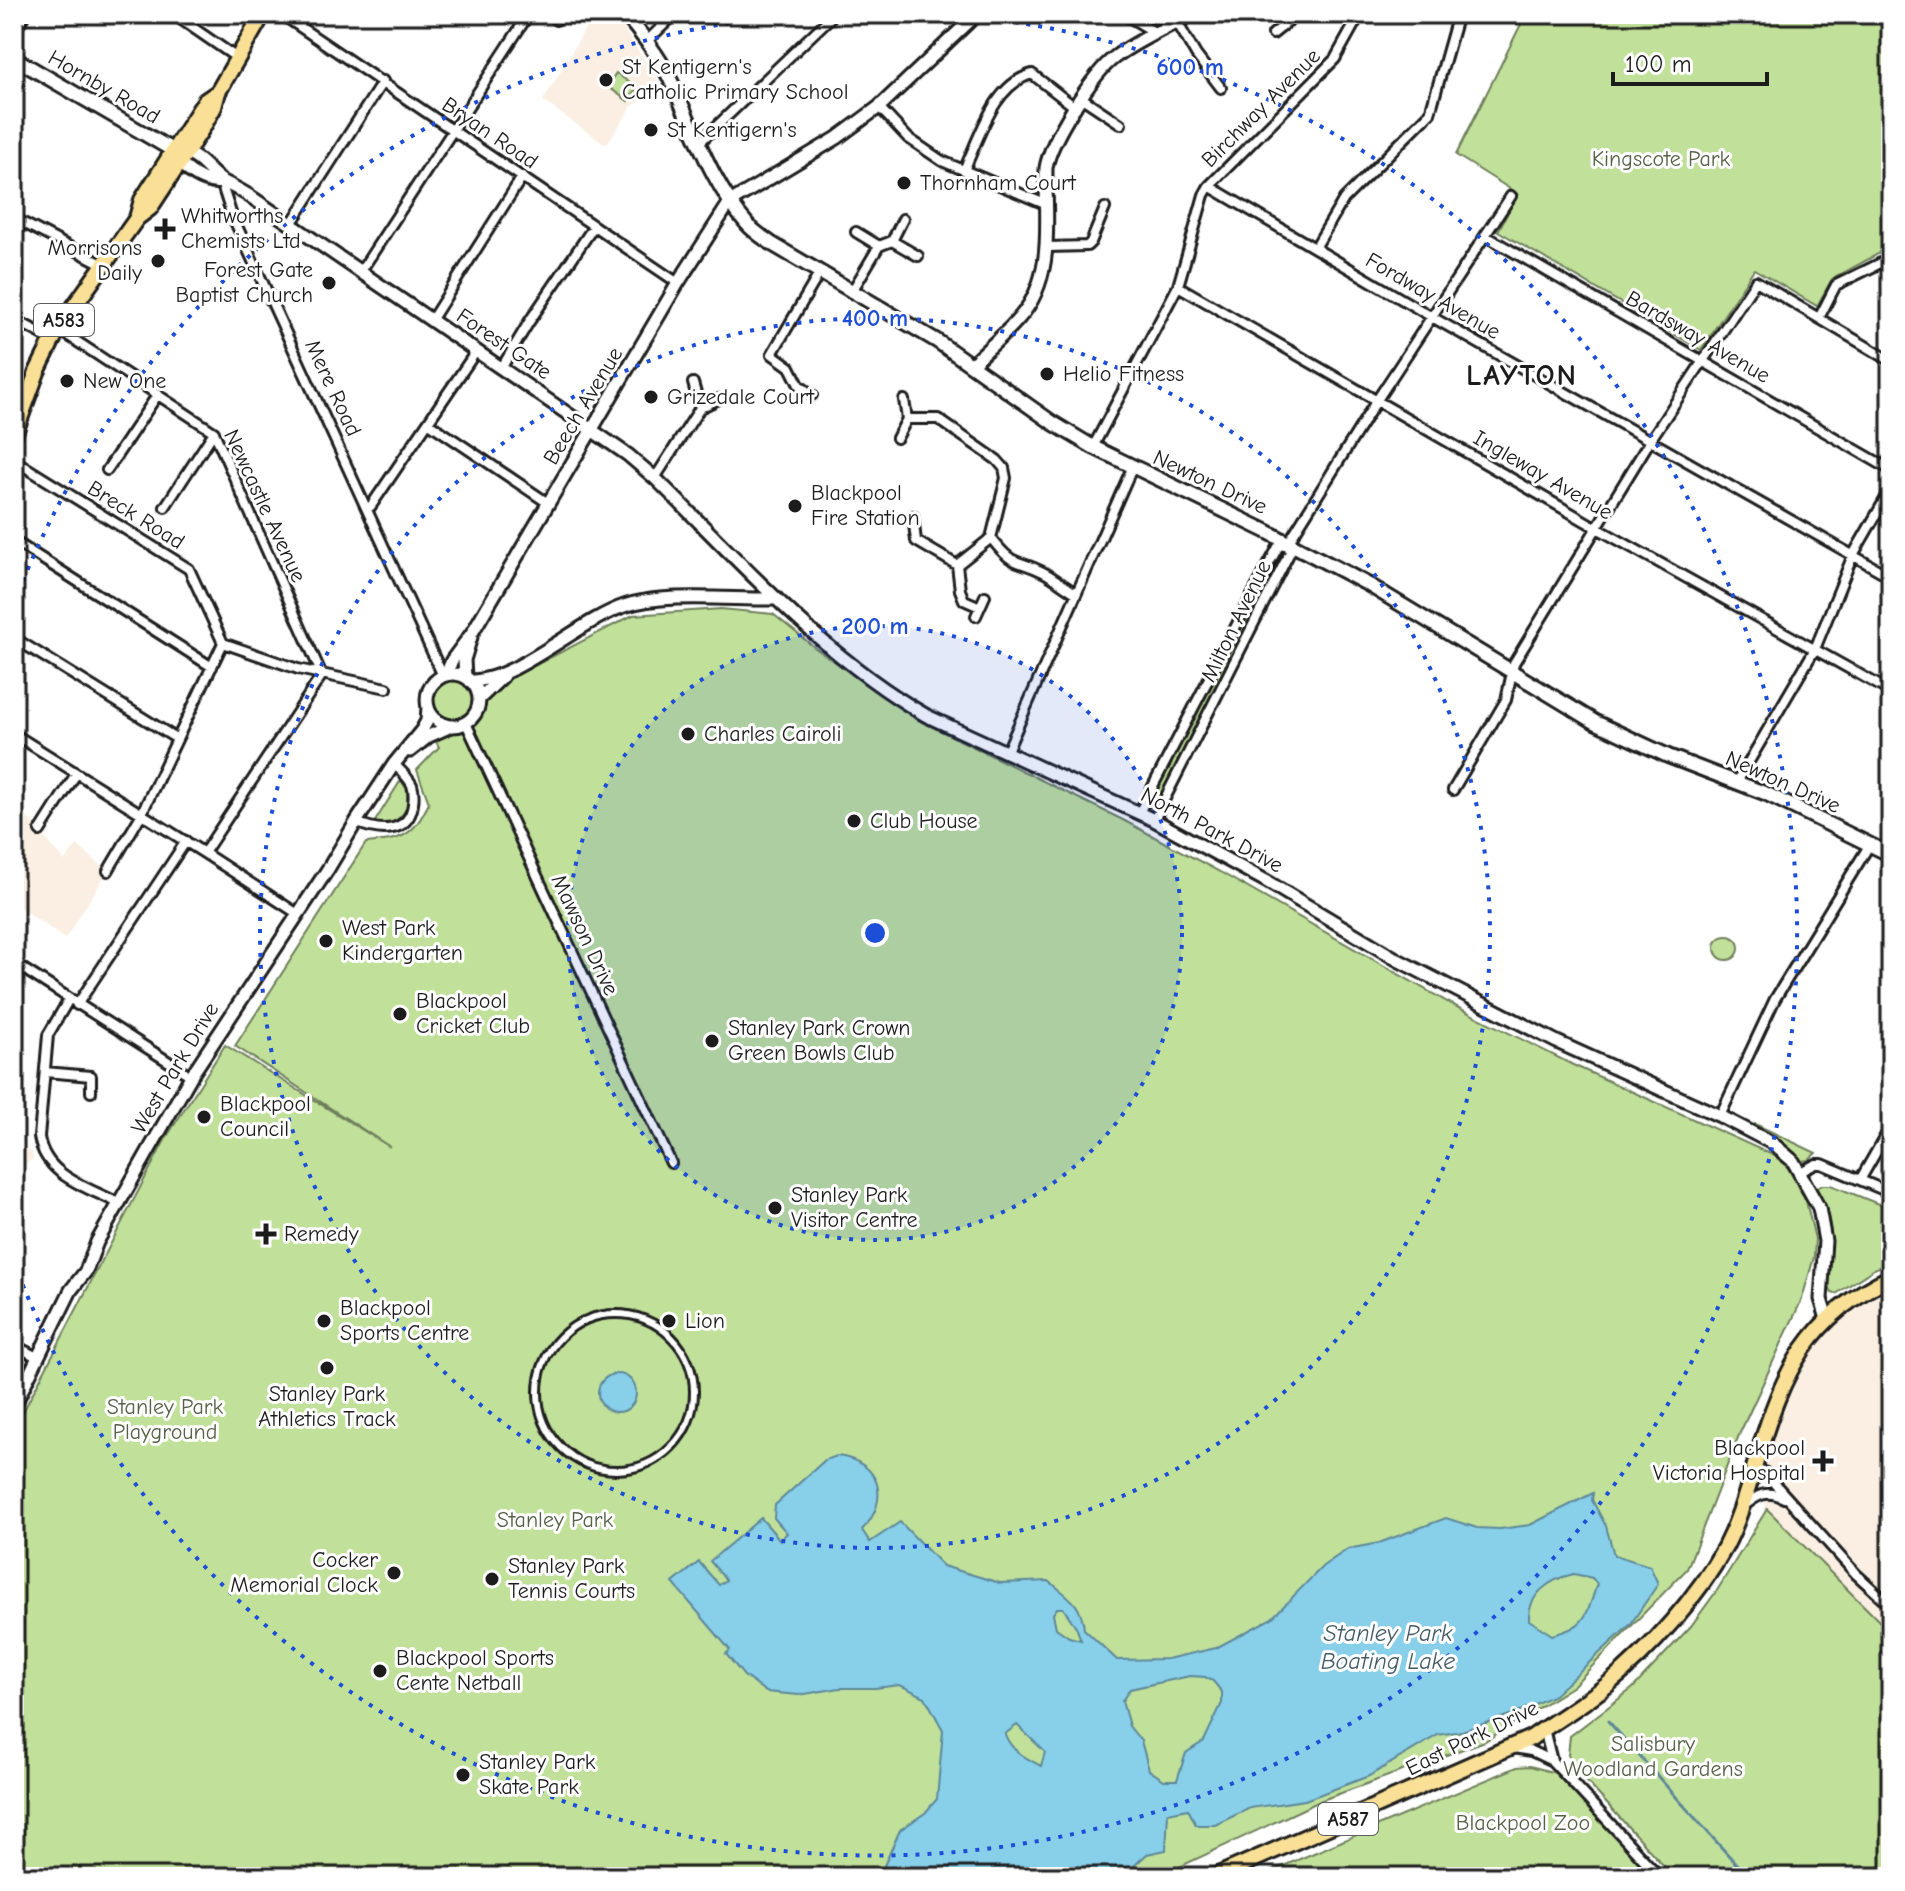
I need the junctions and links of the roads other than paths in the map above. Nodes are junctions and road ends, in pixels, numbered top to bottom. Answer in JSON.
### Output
{"nodes":[{"id":1,"x":25,"y":14,"type":"edge"},
{"id":2,"x":173,"y":14,"type":"edge"},
{"id":3,"x":263,"y":14,"type":"edge"},
{"id":4,"x":281,"y":14,"type":"edge"},
{"id":5,"x":625,"y":14,"type":"edge"},
{"id":6,"x":675,"y":14,"type":"edge"},
{"id":7,"x":834,"y":14,"type":"edge"},
{"id":8,"x":977,"y":14,"type":"edge"},
{"id":9,"x":1124,"y":14,"type":"edge"},
{"id":10,"x":1192,"y":14,"type":"edge"},
{"id":11,"x":1298,"y":14,"type":"edge"},
{"id":12,"x":1360,"y":14,"type":"edge"},
{"id":13,"x":1458,"y":14,"type":"edge"},
{"id":14,"x":525,"y":20,"type":"dead end"},
{"id":15,"x":1177,"y":22,"type":"junction"},
{"id":16,"x":1156,"y":33,"type":"junction"},
{"id":17,"x":14,"y":34,"type":"edge"},
{"id":18,"x":1273,"y":34,"type":"dead end"},
{"id":19,"x":647,"y":41,"type":"junction"},
{"id":20,"x":14,"y":58,"type":"edge"},
{"id":21,"x":237,"y":58,"type":"junction"},
{"id":22,"x":383,"y":81,"type":"junction"},
{"id":23,"x":1221,"y":88,"type":"dead end"},
{"id":24,"x":1079,"y":103,"type":"junction"},
{"id":25,"x":879,"y":107,"type":"junction"},
{"id":26,"x":1121,"y":124,"type":"dead end"},
{"id":27,"x":452,"y":130,"type":"junction"},
{"id":28,"x":699,"y":143,"type":"junction"},
{"id":29,"x":180,"y":156,"type":"junction"},
{"id":30,"x":964,"y":170,"type":"junction"},
{"id":31,"x":522,"y":177,"type":"junction"},
{"id":32,"x":221,"y":182,"type":"junction"},
{"id":33,"x":1209,"y":186,"type":"junction"},
{"id":34,"x":1511,"y":196,"type":"dead end"},
{"id":35,"x":730,"y":202,"type":"junction"},
{"id":36,"x":1045,"y":204,"type":"junction"},
{"id":37,"x":1105,"y":208,"type":"dead end"},
{"id":38,"x":14,"y":218,"type":"edge"},
{"id":39,"x":903,"y":219,"type":"dead end"},
{"id":40,"x":291,"y":224,"type":"junction"},
{"id":41,"x":594,"y":226,"type":"junction"},
{"id":42,"x":856,"y":232,"type":"dead end"},
{"id":43,"x":1486,"y":236,"type":"junction"},
{"id":44,"x":892,"y":241,"type":"junction"},
{"id":45,"x":879,"y":246,"type":"junction"},
{"id":46,"x":1047,"y":247,"type":"junction"},
{"id":47,"x":1315,"y":248,"type":"junction"},
{"id":48,"x":918,"y":256,"type":"dead end"},
{"id":49,"x":1891,"y":258,"type":"edge"},
{"id":50,"x":104,"y":265,"type":"junction"},
{"id":51,"x":361,"y":271,"type":"junction"},
{"id":52,"x":819,"y":274,"type":"junction"},
{"id":53,"x":678,"y":283,"type":"junction"},
{"id":54,"x":1178,"y":286,"type":"junction"},
{"id":55,"x":851,"y":293,"type":"junction"},
{"id":56,"x":1432,"y":317,"type":"junction"},
{"id":57,"x":1819,"y":318,"type":"junction"},
{"id":58,"x":14,"y":319,"type":"edge"},
{"id":59,"x":432,"y":319,"type":"junction"},
{"id":60,"x":56,"y":334,"type":"junction"},
{"id":61,"x":477,"y":350,"type":"junction"},
{"id":62,"x":1704,"y":361,"type":"junction"},
{"id":63,"x":1891,"y":361,"type":"edge"},
{"id":64,"x":971,"y":365,"type":"junction"},
{"id":65,"x":502,"y":367,"type":"junction"},
{"id":66,"x":693,"y":383,"type":"dead end"},
{"id":67,"x":158,"y":394,"type":"junction"},
{"id":68,"x":812,"y":395,"type":"dead end"},
{"id":69,"x":719,"y":399,"type":"dead end"},
{"id":70,"x":904,"y":400,"type":"dead end"},
{"id":71,"x":1377,"y":400,"type":"junction"},
{"id":72,"x":700,"y":408,"type":"junction"},
{"id":73,"x":907,"y":419,"type":"junction"},
{"id":74,"x":429,"y":423,"type":"junction"},
{"id":75,"x":594,"y":430,"type":"junction"},
{"id":76,"x":214,"y":432,"type":"junction"},
{"id":77,"x":14,"y":435,"type":"edge"},
{"id":78,"x":897,"y":438,"type":"dead end"},
{"id":79,"x":1651,"y":439,"type":"junction"},
{"id":80,"x":1093,"y":447,"type":"junction"},
{"id":81,"x":14,"y":460,"type":"edge"},
{"id":82,"x":1132,"y":468,"type":"junction"},
{"id":83,"x":107,"y":470,"type":"dead end"},
{"id":84,"x":1891,"y":470,"type":"edge"},
{"id":85,"x":655,"y":478,"type":"junction"},
{"id":86,"x":1891,"y":489,"type":"edge"},
{"id":87,"x":548,"y":503,"type":"junction"},
{"id":88,"x":165,"y":507,"type":"dead end"},
{"id":89,"x":367,"y":509,"type":"junction"},
{"id":90,"x":913,"y":516,"type":"dead end"},
{"id":91,"x":1597,"y":528,"type":"junction"},
{"id":92,"x":991,"y":538,"type":"junction"},
{"id":93,"x":14,"y":541,"type":"edge"},
{"id":94,"x":916,"y":541,"type":"junction"},
{"id":95,"x":1288,"y":543,"type":"junction"},
{"id":96,"x":910,"y":549,"type":"dead end"},
{"id":97,"x":1853,"y":555,"type":"junction"},
{"id":98,"x":957,"y":565,"type":"junction"},
{"id":99,"x":1891,"y":577,"type":"edge"},
{"id":100,"x":1076,"y":593,"type":"junction"},
{"id":101,"x":985,"y":596,"type":"dead end"},
{"id":102,"x":777,"y":599,"type":"junction"},
{"id":103,"x":472,"y":633,"type":"junction"},
{"id":104,"x":14,"y":638,"type":"edge"},
{"id":105,"x":223,"y":643,"type":"junction"},
{"id":106,"x":1815,"y":649,"type":"junction"},
{"id":107,"x":212,"y":667,"type":"junction"},
{"id":108,"x":510,"y":670,"type":"junction"},
{"id":109,"x":1511,"y":673,"type":"junction"},
{"id":110,"x":322,"y":675,"type":"junction"},
{"id":111,"x":445,"y":676,"type":"junction"},
{"id":112,"x":468,"y":679,"type":"junction"},
{"id":113,"x":387,"y":688,"type":"dead end"},
{"id":114,"x":1891,"y":692,"type":"edge"},
{"id":115,"x":479,"y":699,"type":"junction"},
{"id":116,"x":428,"y":707,"type":"junction"},
{"id":117,"x":466,"y":723,"type":"junction"},
{"id":118,"x":451,"y":726,"type":"junction"},
{"id":119,"x":14,"y":734,"type":"edge"},
{"id":120,"x":177,"y":739,"type":"junction"},
{"id":121,"x":1007,"y":751,"type":"junction"},
{"id":122,"x":394,"y":764,"type":"junction"},
{"id":123,"x":76,"y":774,"type":"junction"},
{"id":124,"x":1737,"y":782,"type":"junction"},
{"id":125,"x":1453,"y":790,"type":"dead end"},
{"id":126,"x":1139,"y":813,"type":"junction"},
{"id":127,"x":141,"y":815,"type":"junction"},
{"id":128,"x":1154,"y":820,"type":"junction"},
{"id":129,"x":356,"y":822,"type":"junction"},
{"id":130,"x":40,"y":831,"type":"dead end"},
{"id":131,"x":186,"y":841,"type":"junction"},
{"id":132,"x":1870,"y":844,"type":"junction"},
{"id":133,"x":204,"y":853,"type":"junction"},
{"id":134,"x":1891,"y":855,"type":"edge"},
{"id":135,"x":108,"y":871,"type":"dead end"},
{"id":136,"x":298,"y":914,"type":"junction"},
{"id":137,"x":14,"y":963,"type":"edge"},
{"id":138,"x":73,"y":1002,"type":"junction"},
{"id":139,"x":45,"y":1072,"type":"junction"},
{"id":140,"x":191,"y":1076,"type":"junction"},
{"id":141,"x":91,"y":1092,"type":"dead end"},
{"id":142,"x":1720,"y":1116,"type":"junction"},
{"id":143,"x":1891,"y":1126,"type":"edge"},
{"id":144,"x":671,"y":1163,"type":"dead end"},
{"id":145,"x":1800,"y":1172,"type":"junction"},
{"id":146,"x":1860,"y":1180,"type":"junction"},
{"id":147,"x":1891,"y":1193,"type":"edge"},
{"id":148,"x":118,"y":1203,"type":"junction"},
{"id":149,"x":1891,"y":1277,"type":"edge"},
{"id":150,"x":1827,"y":1319,"type":"junction"},
{"id":151,"x":14,"y":1345,"type":"edge"},
{"id":152,"x":37,"y":1357,"type":"junction"},
{"id":153,"x":14,"y":1406,"type":"edge"},
{"id":154,"x":556,"y":1442,"type":"joint"},
{"id":155,"x":1754,"y":1469,"type":"junction"},
{"id":156,"x":1789,"y":1500,"type":"junction"},
{"id":157,"x":1742,"y":1508,"type":"junction"},
{"id":158,"x":1891,"y":1606,"type":"edge"},
{"id":159,"x":1544,"y":1729,"type":"junction"},
{"id":160,"x":1507,"y":1748,"type":"junction"},
{"id":161,"x":1552,"y":1761,"type":"junction"},
{"id":162,"x":1214,"y":1877,"type":"edge"},
{"id":163,"x":1660,"y":1877,"type":"edge"}],
"edges":[{"from":1,"to":17,"type":"street"},
{"from":2,"to":21,"type":"street"},
{"from":3,"to":21,"type":"main road","number":"A583"},
{"from":4,"to":22,"type":"street","name":"Bryan Road"},
{"from":5,"to":19,"type":"main road","name":"Newton Drive"},
{"from":6,"to":19,"type":"street"},
{"from":7,"to":28,"type":"street"},
{"from":8,"to":25,"type":"street"},
{"from":9,"to":16,"type":"street"},
{"from":10,"to":15,"type":"street"},
{"from":11,"to":18,"type":"street"},
{"from":12,"to":33,"type":"street","name":"Birchway Avenue"},
{"from":13,"to":47,"type":"street"},
{"from":14,"to":27,"type":"street"},
{"from":15,"to":16,"type":"street"},
{"from":15,"to":23,"type":"street"},
{"from":16,"to":24,"type":"street"},
{"from":19,"to":28,"type":"main road","name":"Newton Drive"},
{"from":20,"to":29,"type":"main road","name":"Hornby Road"},
{"from":21,"to":29,"type":"main road","number":"A583"},
{"from":22,"to":27,"type":"street","name":"Bryan Road"},
{"from":22,"to":40,"type":"street"},
{"from":24,"to":26,"type":"street"},
{"from":24,"to":30,"type":"street"},
{"from":24,"to":36,"type":"street"},
{"from":25,"to":30,"type":"street"},
{"from":25,"to":35,"type":"street"},
{"from":27,"to":31,"type":"street","name":"Bryan Road"},
{"from":27,"to":51,"type":"street"},
{"from":28,"to":35,"type":"main road","name":"Newton Drive"},
{"from":29,"to":32,"type":"street"},
{"from":29,"to":50,"type":"main road","number":"A583"},
{"from":30,"to":36,"type":"street"},
{"from":31,"to":41,"type":"street","name":"Bryan Road"},
{"from":31,"to":59,"type":"street"},
{"from":32,"to":40,"type":"street","name":"Forest Gate"},
{"from":32,"to":89,"type":"street","name":"Mere Road"},
{"from":33,"to":47,"type":"street","name":"Fordway Avenue"},
{"from":33,"to":54,"type":"street","name":"Birchway Avenue"},
{"from":34,"to":43,"type":"street"},
{"from":35,"to":52,"type":"main road","name":"Newton Drive"},
{"from":35,"to":53,"type":"street","name":"Beech Avenue"},
{"from":36,"to":46,"type":"street"},
{"from":37,"to":46,"type":"street"},
{"from":38,"to":50,"type":"street"},
{"from":39,"to":44,"type":"street"},
{"from":40,"to":51,"type":"street","name":"Forest Gate"},
{"from":41,"to":53,"type":"street","name":"Bryan Road"},
{"from":41,"to":65,"type":"street"},
{"from":42,"to":45,"type":"street"},
{"from":43,"to":56,"type":"street"},
{"from":43,"to":62,"type":"street","name":"Bardsway Avenue"},
{"from":44,"to":45,"type":"street"},
{"from":44,"to":48,"type":"street"},
{"from":45,"to":55,"type":"street"},
{"from":46,"to":64,"type":"street"},
{"from":47,"to":56,"type":"street","name":"Fordway Avenue"},
{"from":49,"to":57,"type":"street"},
{"from":50,"to":60,"type":"main road","number":"A583"},
{"from":51,"to":59,"type":"street","name":"Forest Gate"},
{"from":52,"to":55,"type":"main road","name":"Newton Drive"},
{"from":52,"to":68,"type":"street"},
{"from":53,"to":75,"type":"street","name":"Beech Avenue"},
{"from":54,"to":71,"type":"street","name":"Ingleway Avenue"},
{"from":54,"to":80,"type":"street","name":"Birchway Avenue"},
{"from":55,"to":64,"type":"main road","name":"Newton Drive"},
{"from":56,"to":71,"type":"street"},
{"from":56,"to":79,"type":"street","name":"Fordway Avenue"},
{"from":57,"to":62,"type":"street"},
{"from":57,"to":63,"type":"street"},
{"from":58,"to":60,"type":"street","name":"Newcastle Avenue"},
{"from":59,"to":61,"type":"street","name":"Forest Gate"},
{"from":60,"to":67,"type":"street","name":"Newcastle Avenue"},
{"from":60,"to":77,"type":"main road","number":"A583"},
{"from":61,"to":65,"type":"street","name":"Forest Gate"},
{"from":61,"to":74,"type":"street"},
{"from":62,"to":79,"type":"street"},
{"from":62,"to":84,"type":"street","name":"Bardsway Avenue"},
{"from":64,"to":80,"type":"main road","name":"Newton Drive"},
{"from":65,"to":75,"type":"street","name":"Forest Gate"},
{"from":66,"to":72,"type":"street"},
{"from":67,"to":76,"type":"street","name":"Newcastle Avenue"},
{"from":67,"to":83,"type":"street"},
{"from":69,"to":72,"type":"street"},
{"from":70,"to":73,"type":"street"},
{"from":71,"to":91,"type":"street","name":"Ingleway Avenue"},
{"from":71,"to":95,"type":"street"},
{"from":72,"to":85,"type":"street"},
{"from":73,"to":78,"type":"street"},
{"from":73,"to":92,"type":"street"},
{"from":74,"to":87,"type":"street"},
{"from":74,"to":89,"type":"street"},
{"from":75,"to":85,"type":"street","name":"Forest Gate"},
{"from":75,"to":87,"type":"street","name":"Beech Avenue"},
{"from":76,"to":88,"type":"street"},
{"from":76,"to":110,"type":"street","name":"Newcastle Avenue"},
{"from":79,"to":91,"type":"street"},
{"from":79,"to":97,"type":"street","name":"Fordway Avenue"},
{"from":80,"to":82,"type":"main road","name":"Newton Drive"},
{"from":81,"to":105,"type":"street","name":"Breck Road"},
{"from":82,"to":95,"type":"main road","name":"Newton Drive"},
{"from":82,"to":100,"type":"street"},
{"from":85,"to":102,"type":"street","name":"Forest Gate"},
{"from":86,"to":97,"type":"street"},
{"from":87,"to":103,"type":"street","name":"Beech Avenue"},
{"from":89,"to":111,"type":"street","name":"Mere Road"},
{"from":90,"to":94,"type":"street"},
{"from":91,"to":106,"type":"street","name":"Ingleway Avenue"},
{"from":91,"to":109,"type":"street"},
{"from":92,"to":98,"type":"street"},
{"from":92,"to":100,"type":"street"},
{"from":93,"to":107,"type":"street"},
{"from":94,"to":96,"type":"street"},
{"from":94,"to":98,"type":"street"},
{"from":95,"to":109,"type":"main road","name":"Newton Drive"},
{"from":95,"to":126,"type":"street","name":"Milton Avenue"},
{"from":95,"to":128,"type":"street","name":"Milton Avenue"},
{"from":97,"to":99,"type":"street","name":"Fordway Avenue"},
{"from":97,"to":106,"type":"street"},
{"from":98,"to":101,"type":"street"},
{"from":100,"to":121,"type":"street"},
{"from":102,"to":108,"type":"street"},
{"from":102,"to":121,"type":"street","name":"North Park Drive"},
{"from":103,"to":111,"type":"street","name":"Beech Avenue"},
{"from":103,"to":112,"type":"street","name":"Beech Avenue"},
{"from":104,"to":120,"type":"street"},
{"from":105,"to":107,"type":"street"},
{"from":105,"to":110,"type":"street"},
{"from":106,"to":114,"type":"street","name":"Ingleway Avenue"},
{"from":106,"to":124,"type":"street"},
{"from":107,"to":120,"type":"street"},
{"from":108,"to":112,"type":"street"},
{"from":108,"to":115,"type":"street"},
{"from":109,"to":124,"type":"main road","name":"Newton Drive"},
{"from":109,"to":125,"type":"street"},
{"from":110,"to":113,"type":"street"},
{"from":110,"to":133,"type":"street"},
{"from":111,"to":112,"type":"street"},
{"from":111,"to":116,"type":"street"},
{"from":112,"to":115,"type":"street"},
{"from":115,"to":117,"type":"street"},
{"from":116,"to":118,"type":"street"},
{"from":116,"to":122,"type":"street","name":"West Park Drive"},
{"from":117,"to":118,"type":"street"},
{"from":117,"to":144,"type":"street","name":"Mawson Drive"},
{"from":118,"to":122,"type":"street","name":"West Park Drive"},
{"from":119,"to":123,"type":"street"},
{"from":120,"to":127,"type":"street"},
{"from":121,"to":126,"type":"street","name":"North Park Drive"},
{"from":122,"to":129,"type":"street","name":"West Park Drive"},
{"from":122,"to":129,"type":"street"},
{"from":123,"to":127,"type":"street"},
{"from":123,"to":130,"type":"street"},
{"from":124,"to":132,"type":"main road","name":"Newton Drive"},
{"from":126,"to":128,"type":"street","name":"North Park Drive"},
{"from":127,"to":131,"type":"street"},
{"from":127,"to":135,"type":"street"},
{"from":128,"to":142,"type":"street","name":"North Park Drive"},
{"from":129,"to":136,"type":"street","name":"West Park Drive"},
{"from":131,"to":133,"type":"street"},
{"from":131,"to":138,"type":"street"},
{"from":132,"to":134,"type":"main road","name":"Newton Drive"},
{"from":132,"to":142,"type":"street"},
{"from":133,"to":136,"type":"street"},
{"from":136,"to":140,"type":"street","name":"West Park Drive"},
{"from":137,"to":138,"type":"street"},
{"from":138,"to":139,"type":"street"},
{"from":138,"to":140,"type":"street"},
{"from":139,"to":141,"type":"street"},
{"from":139,"to":148,"type":"street"},
{"from":140,"to":148,"type":"street","name":"West Park Drive"},
{"from":142,"to":145,"type":"street","name":"North Park Drive"},
{"from":143,"to":146,"type":"street"},
{"from":145,"to":146,"type":"street"},
{"from":145,"to":150,"type":"street"},
{"from":146,"to":147,"type":"street"},
{"from":148,"to":152,"type":"street","name":"West Park Drive"},
{"from":149,"to":150,"type":"main road","name":"East Park Drive","number":"A587"},
{"from":150,"to":155,"type":"main road","name":"East Park Drive","number":"A587"},
{"from":151,"to":152,"type":"street"},
{"from":152,"to":153,"type":"street","name":"West Park Drive"},
{"from":154,"to":154,"type":"street"},
{"from":155,"to":156,"type":"street"},
{"from":155,"to":157,"type":"main road","name":"East Park Drive","number":"A587"},
{"from":156,"to":157,"type":"street"},
{"from":156,"to":158,"type":"street"},
{"from":157,"to":159,"type":"main road","name":"East Park Drive","number":"A587"},
{"from":159,"to":160,"type":"main road","name":"East Park Drive","number":"A587"},
{"from":159,"to":161,"type":"street"},
{"from":160,"to":161,"type":"street"},
{"from":160,"to":162,"type":"main road","name":"East Park Drive","number":"A587"},
{"from":161,"to":163,"type":"street"}]}
